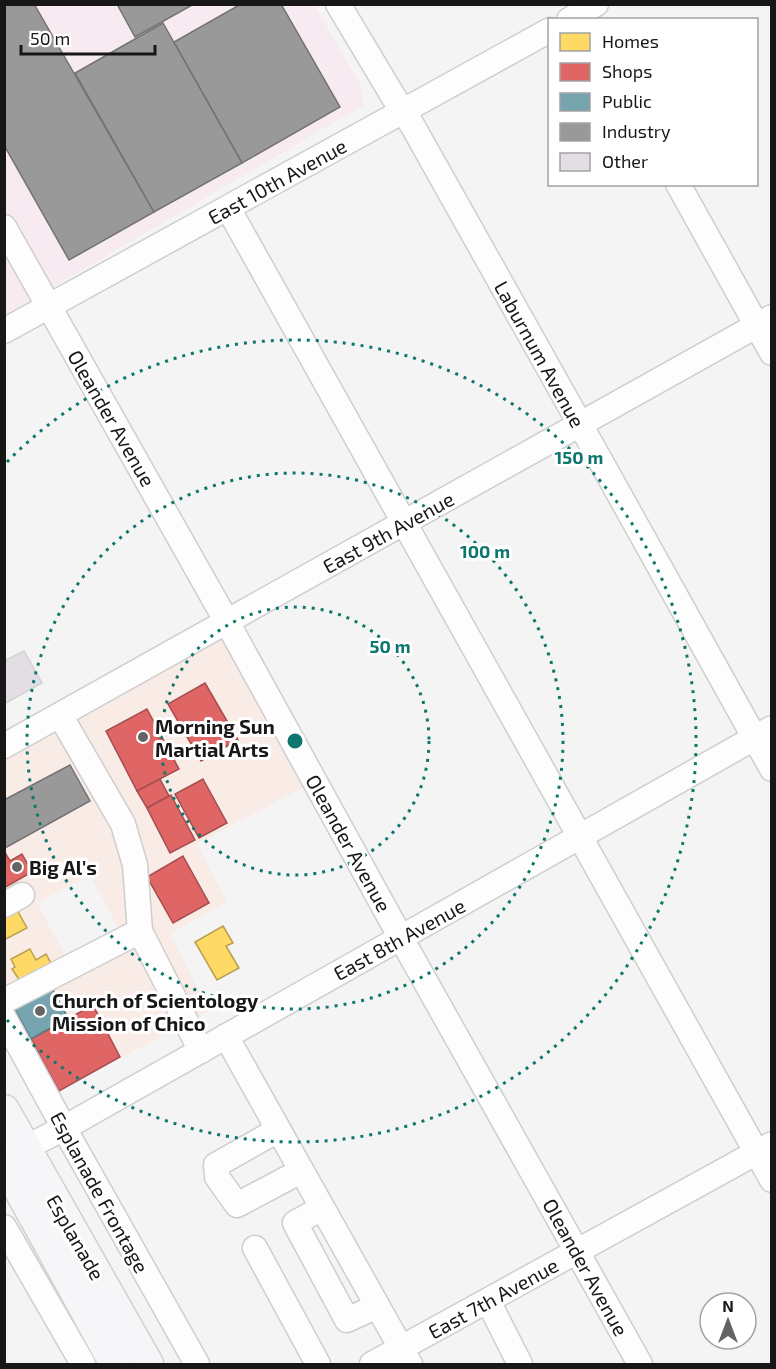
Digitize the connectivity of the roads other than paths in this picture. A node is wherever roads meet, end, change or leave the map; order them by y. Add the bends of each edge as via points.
1 (338, 4) edge
2 (548, 31) edge
3 (403, 111) junction
4 (679, 186) edge
5 (228, 208) junction
6 (4, 227) edge
7 (49, 307) junction
8 (764, 321) edge
9 (4, 331) edge
10 (771, 353) edge
11 (580, 424) junction
12 (404, 523) junction
13 (227, 622) junction
14 (60, 715) junction
15 (763, 733) edge
16 (4, 746) edge
17 (771, 769) edge
18 (580, 837) junction
19 (140, 931) junction
20 (401, 938) junction
21 (4, 1001) edge
22 (4, 1018) edge
23 (226, 1036) junction
24 (201, 1051) junction
25 (4, 1110) edge
26 (64, 1128) junction
27 (278, 1130) junction
28 (764, 1148) edge
29 (12, 1156) edge
30 (301, 1171) junction
31 (771, 1180) edge
32 (322, 1208) junction
33 (4, 1227) edge
34 (255, 1248) dead end
35 (577, 1252) junction
36 (488, 1301) junction
37 (377, 1306) junction
38 (406, 1356) edge
39 (83, 1365) edge
40 (116, 1365) edge
41 (148, 1365) edge
42 (197, 1365) edge
43 (318, 1365) edge
44 (372, 1365) edge
45 (520, 1365) edge
46 (640, 1365) edge

1 - 3 street, Laburnum Avenue
2 - 3 street, East 10th Avenue
3 - 5 street, East 10th Avenue
3 - 11 street, Laburnum Avenue
4 - 8 street
5 - 7 street, East 10th Avenue
5 - 12 street
6 - 7 street, Oleander Avenue
7 - 9 street, East 10th Avenue
7 - 13 street, Oleander Avenue
8 - 10 street
8 - 11 street, East 9th Avenue
11 - 12 street, East 9th Avenue
11 - 15 street, Laburnum Avenue
12 - 13 street, East 9th Avenue
12 - 18 street
13 - 14 street, East 9th Avenue
13 - 20 street, Oleander Avenue
14 - 16 street, East 9th Avenue
14 - 19 street via 123,824 135,865
15 - 17 street, Laburnum Avenue
15 - 18 street, East 8th Avenue
18 - 20 street, East 8th Avenue
18 - 28 street
19 - 21 street
19 - 24 street
20 - 23 street, East 8th Avenue
20 - 35 street, Oleander Avenue
22 - 26 street, Esplanade Frontage
23 - 24 street, East 8th Avenue
23 - 27 street
24 - 26 street, East 8th Avenue
25 - 29 main road, Esplanade
26 - 29 street, East 8th Avenue
26 - 42 street, Esplanade Frontage
27 - 30 street
27 - 30 street via 216,1165 217,1177 237,1205
28 - 31 street
28 - 35 street, East 7th Avenue
29 - 40 main road, Esplanade
29 - 41 main road, Esplanade
30 - 32 street
32 - 37 street
32 - 37 street via 295,1223 347,1320
33 - 39 street
34 - 43 street
35 - 36 street, East 7th Avenue
35 - 46 street, Oleander Avenue
36 - 38 street, East 7th Avenue
36 - 45 street
37 - 38 street
38 - 44 street, East 7th Avenue

